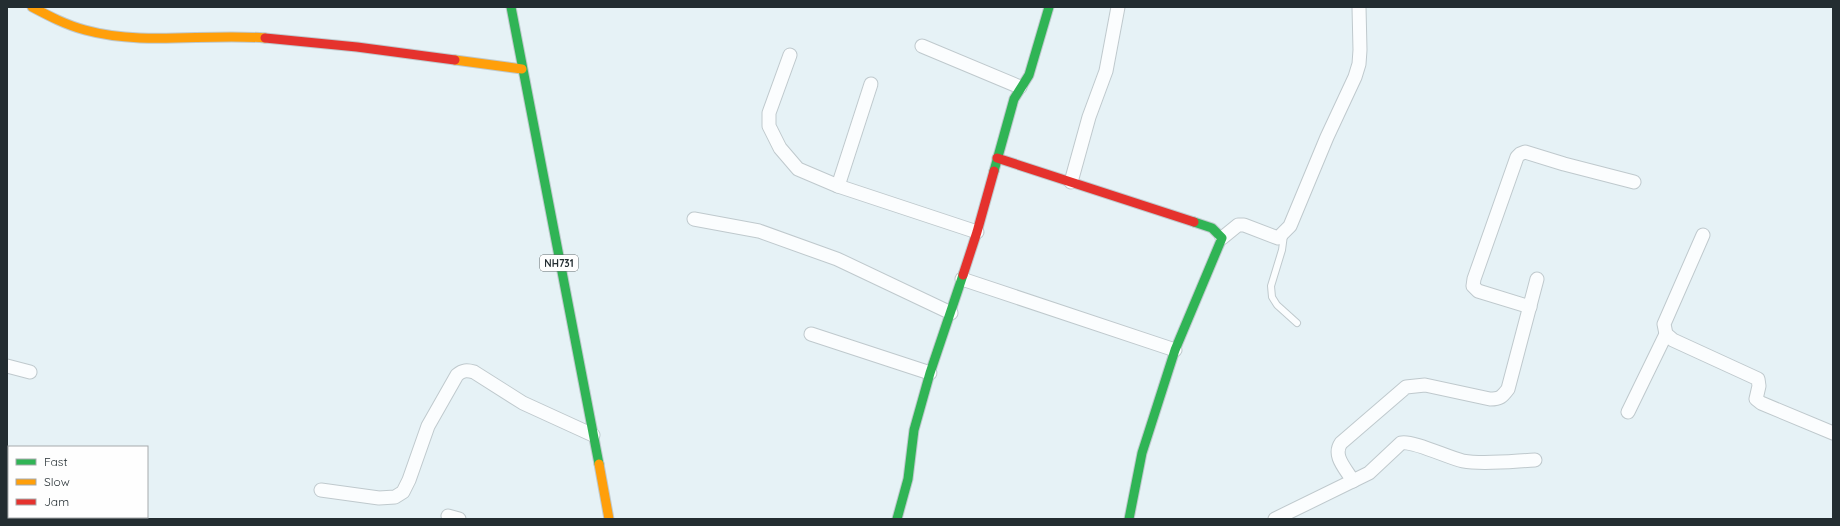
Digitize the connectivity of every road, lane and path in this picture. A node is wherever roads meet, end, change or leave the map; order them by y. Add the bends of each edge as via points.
1 (32, 7) edge
2 (511, 7) edge
3 (1049, 7) edge
4 (1118, 7) edge
5 (1359, 7) edge
6 (922, 46) dead end
7 (790, 55) dead end
8 (522, 69) junction
9 (871, 84) dead end
10 (1020, 87) junction
11 (997, 158) junction
12 (1071, 182) junction
13 (1634, 182) dead end
14 (838, 186) junction
15 (694, 218) dead end
16 (977, 232) junction
17 (1284, 234) junction
18 (1703, 235) dead end
19 (1222, 238) junction
20 (962, 279) junction
21 (1537, 279) dead end
22 (1530, 307) junction
23 (951, 314) junction
24 (1298, 323) dead end
25 (811, 334) dead end
26 (1666, 334) junction
27 (1175, 350) junction
28 (7, 366) edge
29 (30, 372) dead end
30 (930, 373) junction
31 (1628, 412) dead end
32 (1833, 433) edge
33 (593, 435) junction
34 (1535, 460) dead end
35 (1353, 481) junction
36 (321, 490) dead end
37 (609, 519) edge
38 (897, 519) edge
39 (1129, 519) edge
40 (1275, 519) edge

1 - 8 main road via 49,18 83,29 128,38 255,37 343,44
2 - 8 main road, NH731
3 - 10 main road via 1029,75
4 - 12 street via 1106,71 1089,117
5 - 17 street via 1360,50 1355,78 1290,226
6 - 10 street
7 - 14 street via 769,113 769,126 780,148 798,169
8 - 33 main road, NH731
9 - 14 street
10 - 11 main road via 1014,99
11 - 12 main road
11 - 16 main road
12 - 19 main road via 1212,228
13 - 22 street via 1525,152 1517,157 1473,286 1478,291
14 - 16 street
15 - 23 street via 759,231 837,259
16 - 20 main road
17 - 19 street via 1275,238 1238,225
17 - 24 lane via 1271,286 1272,297 1277,305
18 - 26 street via 1664,324
19 - 27 main road
20 - 23 main road
20 - 27 street
21 - 22 street
22 - 35 street via 1508,389 1502,397 1490,399 1425,385 1406,387 1337,448 1337,455
23 - 30 main road
25 - 30 street
26 - 31 street
26 - 32 street via 1673,340 1758,379 1756,399 1761,403
27 - 39 main road via 1142,453
28 - 29 street
30 - 38 main road via 913,434 908,480
33 - 36 street via 523,403 474,372 461,371 428,426 403,492 395,497 379,498
33 - 37 main road, NH731
34 - 35 street via 1465,461 1405,442 1369,473
35 - 40 street

